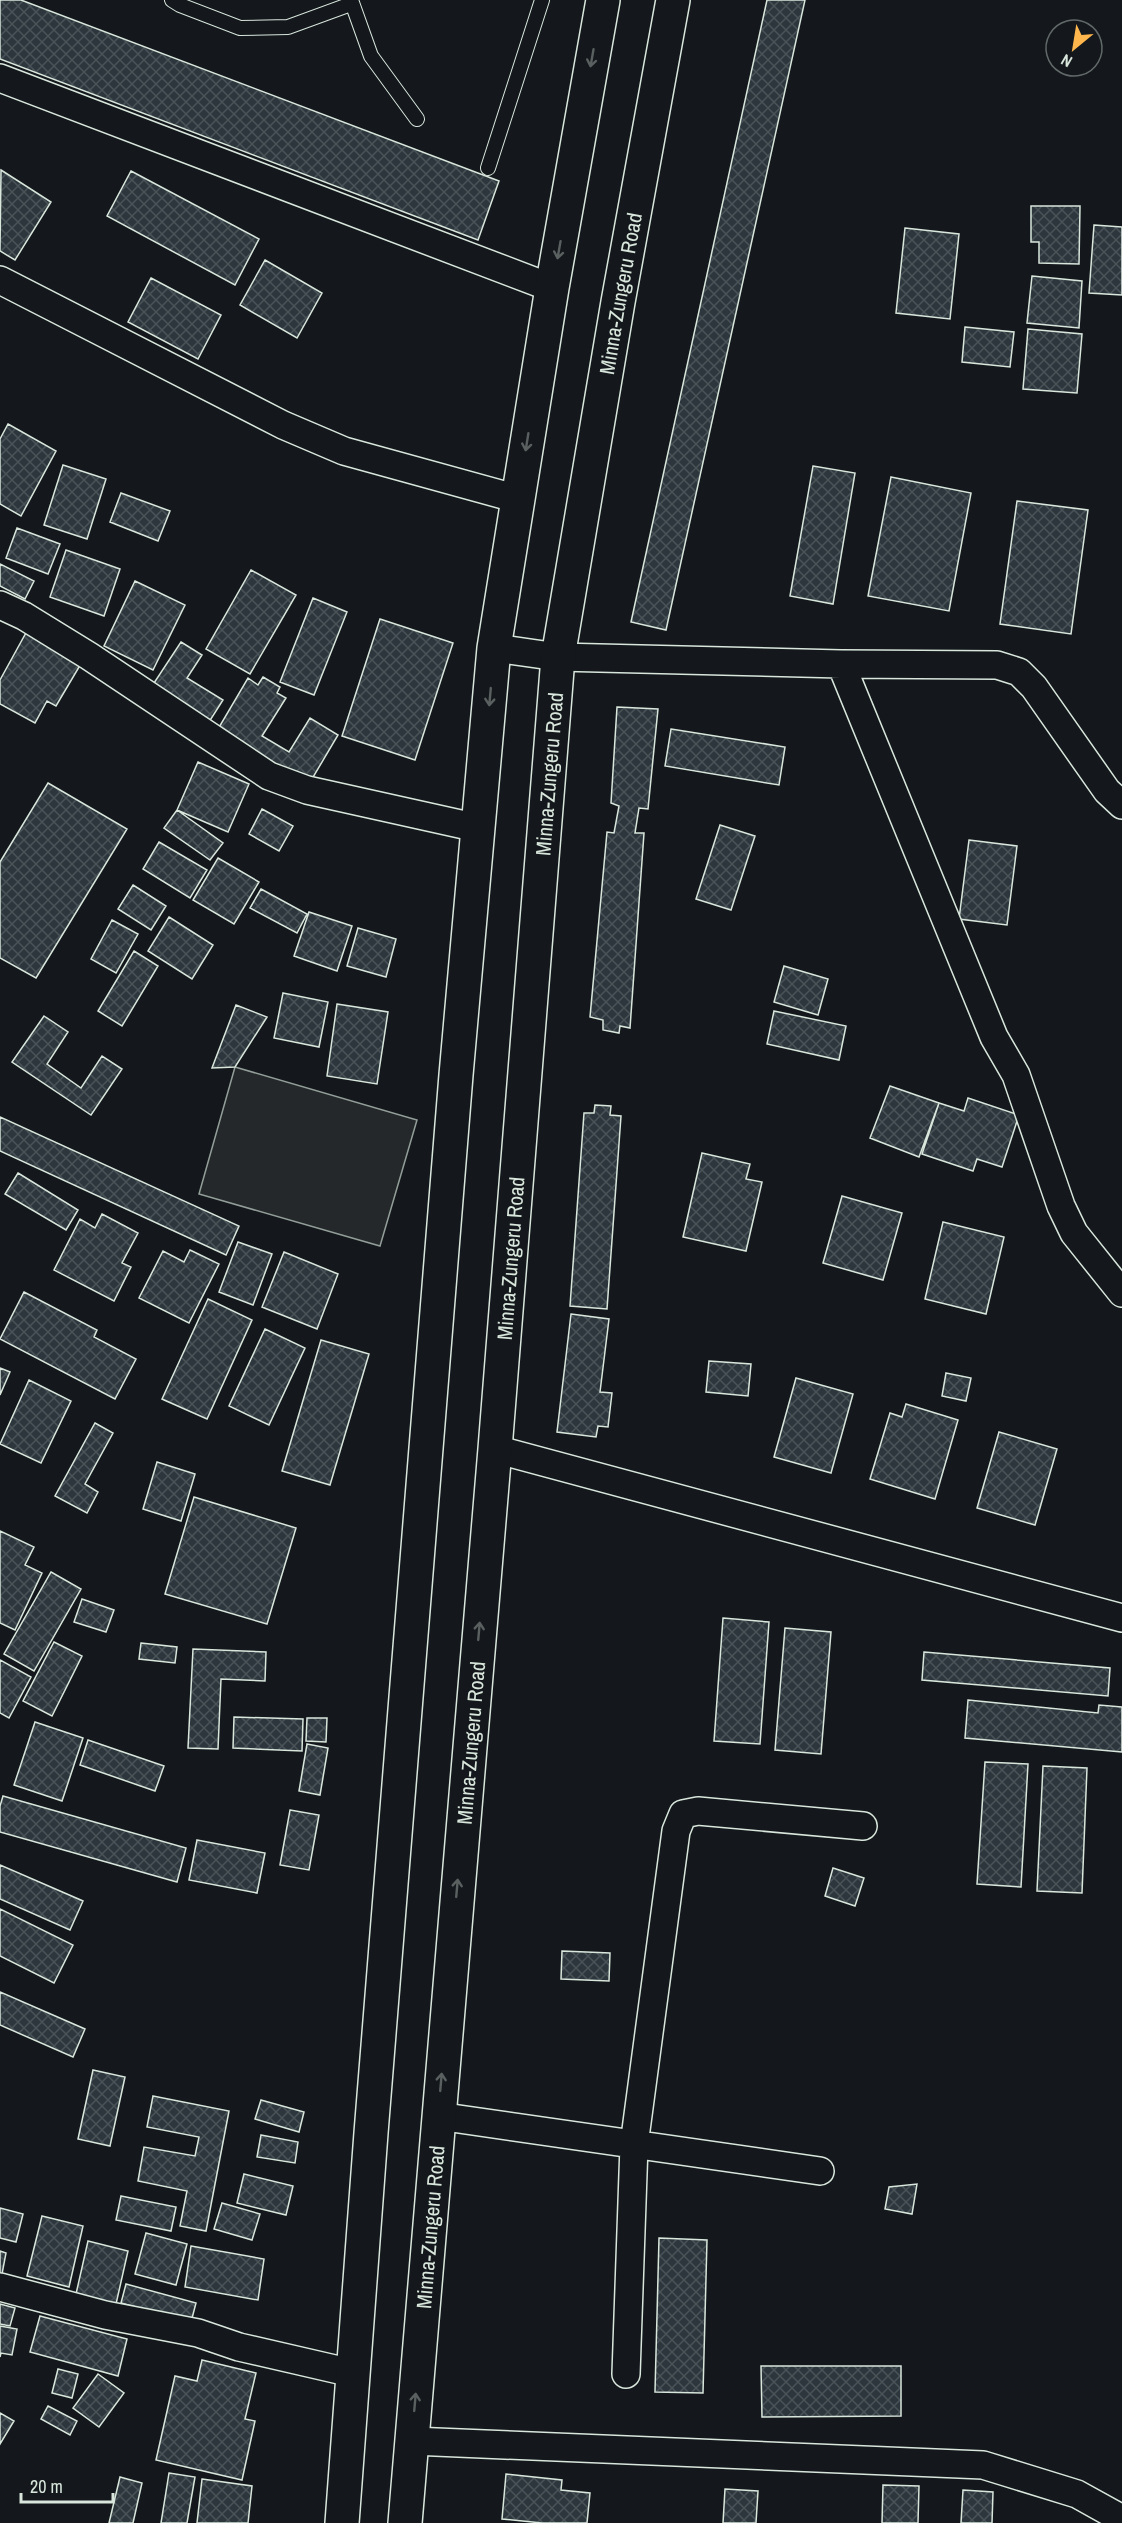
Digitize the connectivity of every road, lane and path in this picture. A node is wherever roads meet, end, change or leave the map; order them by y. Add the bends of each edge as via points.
1 (172, 0) edge
2 (542, 0) edge
3 (603, 0) edge
4 (674, 0) edge
5 (351, 2) edge
6 (0, 78) edge
7 (417, 119) dead end
8 (488, 168) dead end
9 (0, 280) edge
10 (552, 288) junction
11 (518, 499) junction
12 (0, 605) edge
13 (494, 648) junction
14 (558, 657) junction
15 (841, 664) junction
16 (1122, 804) edge
17 (478, 828) junction
18 (1122, 1293) edge
19 (495, 1449) junction
20 (1122, 1618) edge
21 (863, 1826) dead end
22 (438, 2116) junction
23 (634, 2145) junction
24 (820, 2171) dead end
25 (0, 2287) edge
26 (352, 2373) junction
27 (626, 2374) dead end
28 (412, 2441) junction
29 (1122, 2519) edge
30 (342, 2523) edge
31 (405, 2523) edge

1 - 5 lane via 240,28 288,27
2 - 8 lane
3 -> 10 main road
4 - 14 main road, Minna-Zungeru Road
5 - 7 lane via 370,56
6 - 10 street
9 - 11 street via 282,425 344,451
10 -> 11 main road
11 - 13 main road
12 - 17 street via 89,656 268,776 307,790
13 - 14 street
13 -> 17 main road
14 - 15 street
14 - 19 main road, Minna-Zungeru Road
15 - 16 street via 997,665 1019,672 1034,687 1107,791
15 - 18 street via 994,1037 1016,1075 1061,1206 1074,1233
17 - 26 main road
19 - 20 street
22 -> 19 main road, Minna-Zungeru Road
21 - 23 street via 698,1811 684,1814 676,1831
22 - 23 street
28 -> 22 main road, Minna-Zungeru Road
23 - 24 street
23 - 27 street
25 - 26 street
26 - 30 main road
28 - 29 street via 982,2465 1077,2494
28 - 31 main road, Minna-Zungeru Road

